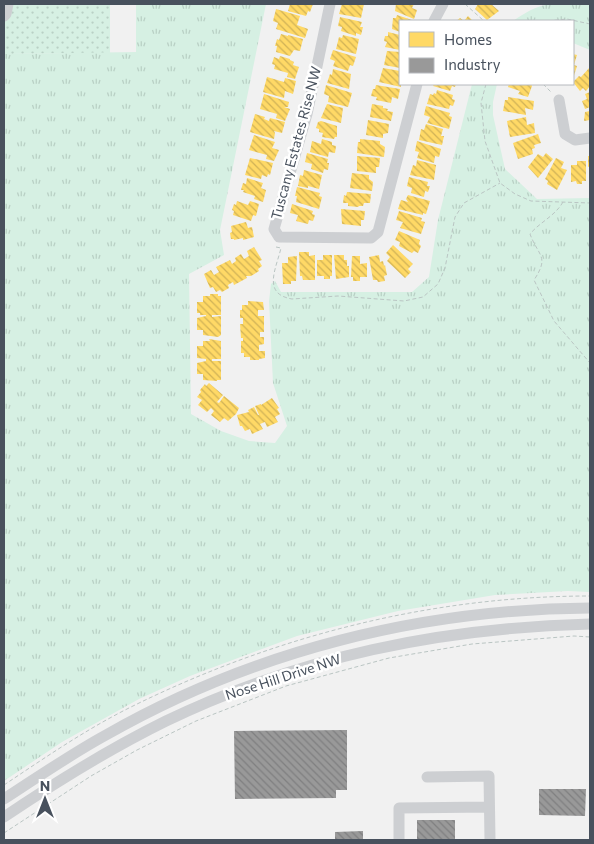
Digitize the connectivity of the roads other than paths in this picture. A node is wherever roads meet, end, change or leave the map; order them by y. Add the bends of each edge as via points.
1 (8, 4) edge
2 (330, 4) edge
3 (443, 4) edge
4 (4, 16) edge
5 (435, 20) edge
6 (417, 85) edge
7 (559, 100) road end
8 (590, 138) edge
9 (590, 608) edge
10 (590, 624) edge
11 (427, 777) dead end
12 (4, 799) edge
13 (489, 807) junction
14 (4, 817) edge
15 (400, 840) edge
16 (490, 840) edge

1 - 4 street
2 - 6 street, Tuscany Estates Rise NW via 306,114 274,229 279,237 371,238 378,232
3 - 5 street
7 - 8 street via 565,134 575,140
9 - 12 street, Nose Hill Drive NW via 527,610 446,619 358,635 285,656 208,685 140,717 75,753
10 - 14 street, Nose Hill Drive NW via 497,628 416,640 278,675 165,721 86,764
11 - 13 street via 489,776
13 - 15 street via 399,808
13 - 16 street

